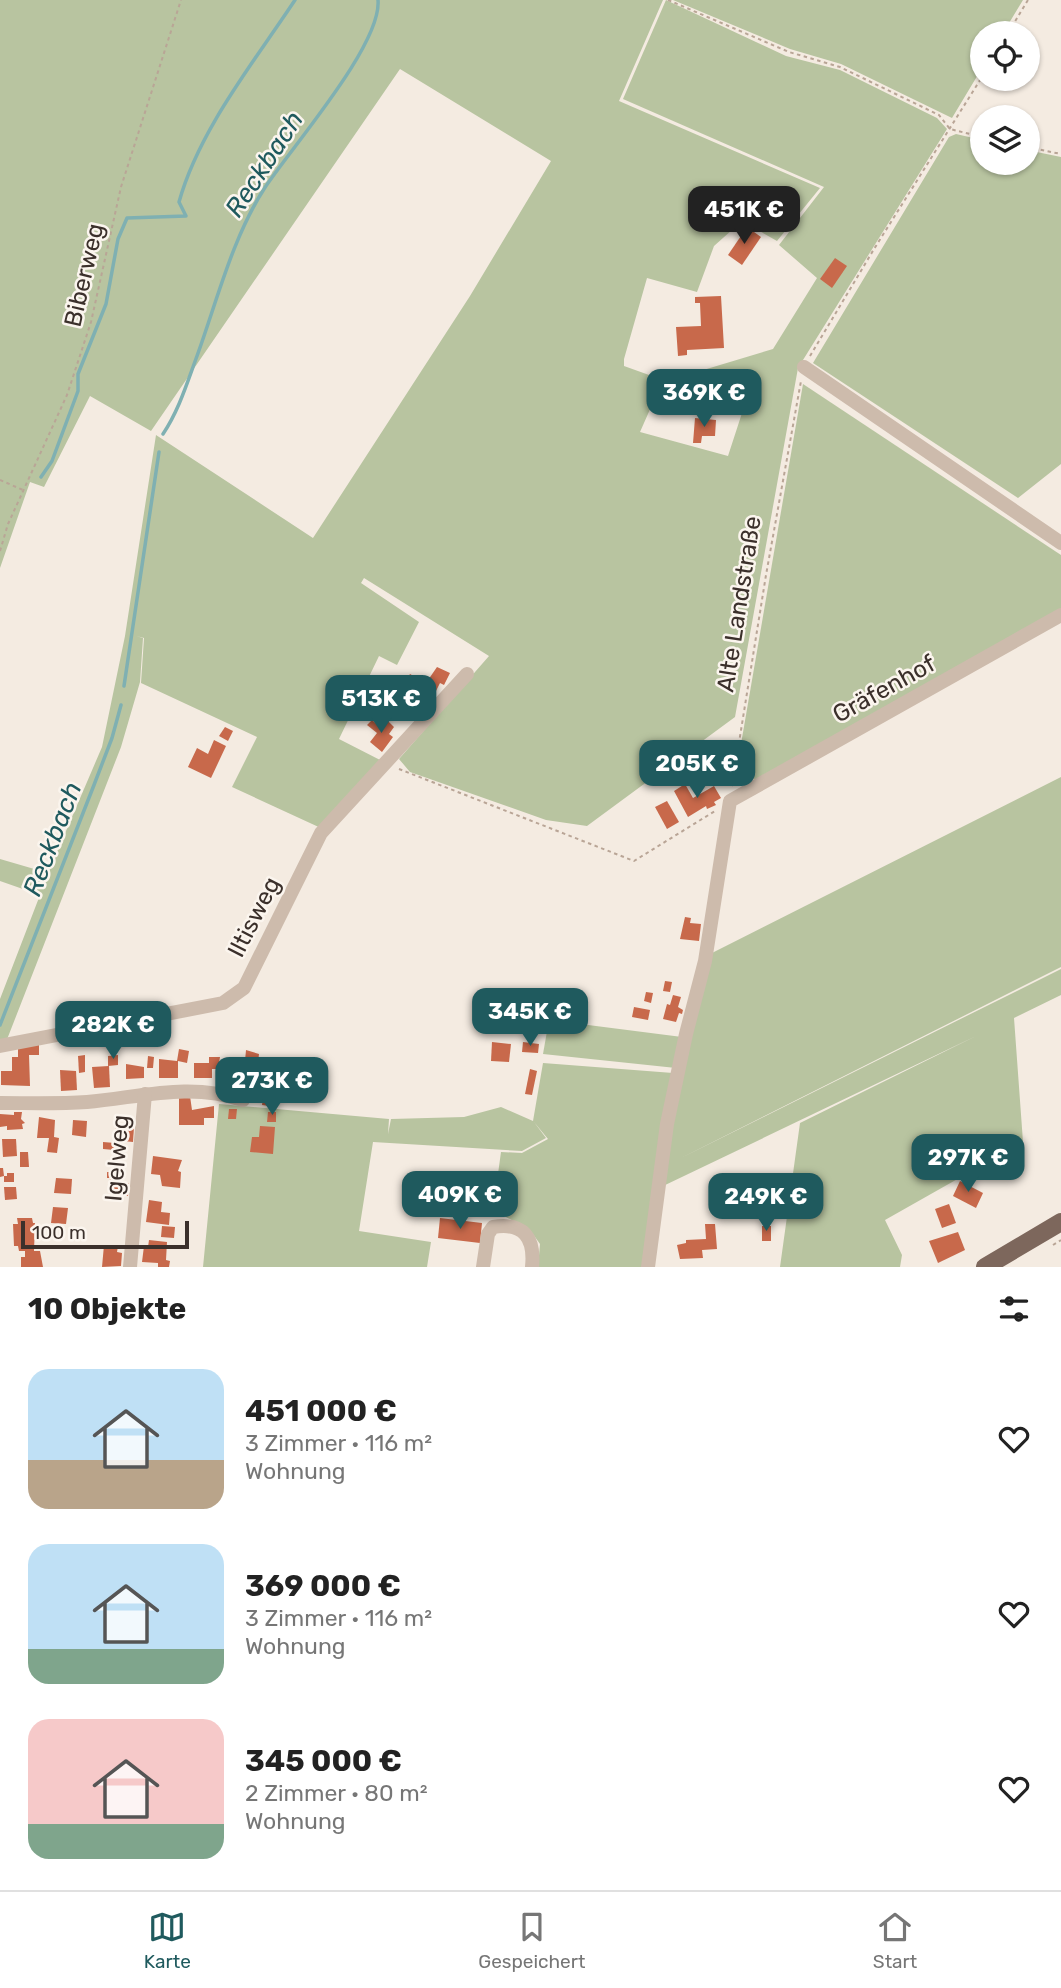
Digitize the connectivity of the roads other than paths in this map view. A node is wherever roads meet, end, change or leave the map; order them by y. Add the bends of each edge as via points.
1 (804, 367) road end
2 (1061, 543) edge
3 (1061, 615) edge
4 (467, 674) dead end
5 (0, 1046) edge
6 (145, 1094) junction
7 (243, 1100) dead end
8 (0, 1103) edge
9 (1061, 1222) edge
10 (130, 1267) edge
11 (483, 1267) edge
12 (532, 1267) edge
13 (648, 1267) edge
14 (985, 1267) edge

1 - 2 street
3 - 13 street, Gräfenhof via 730,802 705,961 667,1124
4 - 5 street, Iltisweg via 321,833 244,988 223,1003
6 - 7 street, Igelweg via 219,1092
6 - 8 street, Igelweg via 85,1102
6 - 10 street, Igelweg
9 - 14 main road
11 - 12 street via 488,1234 493,1227 505,1225 526,1233 532,1244

